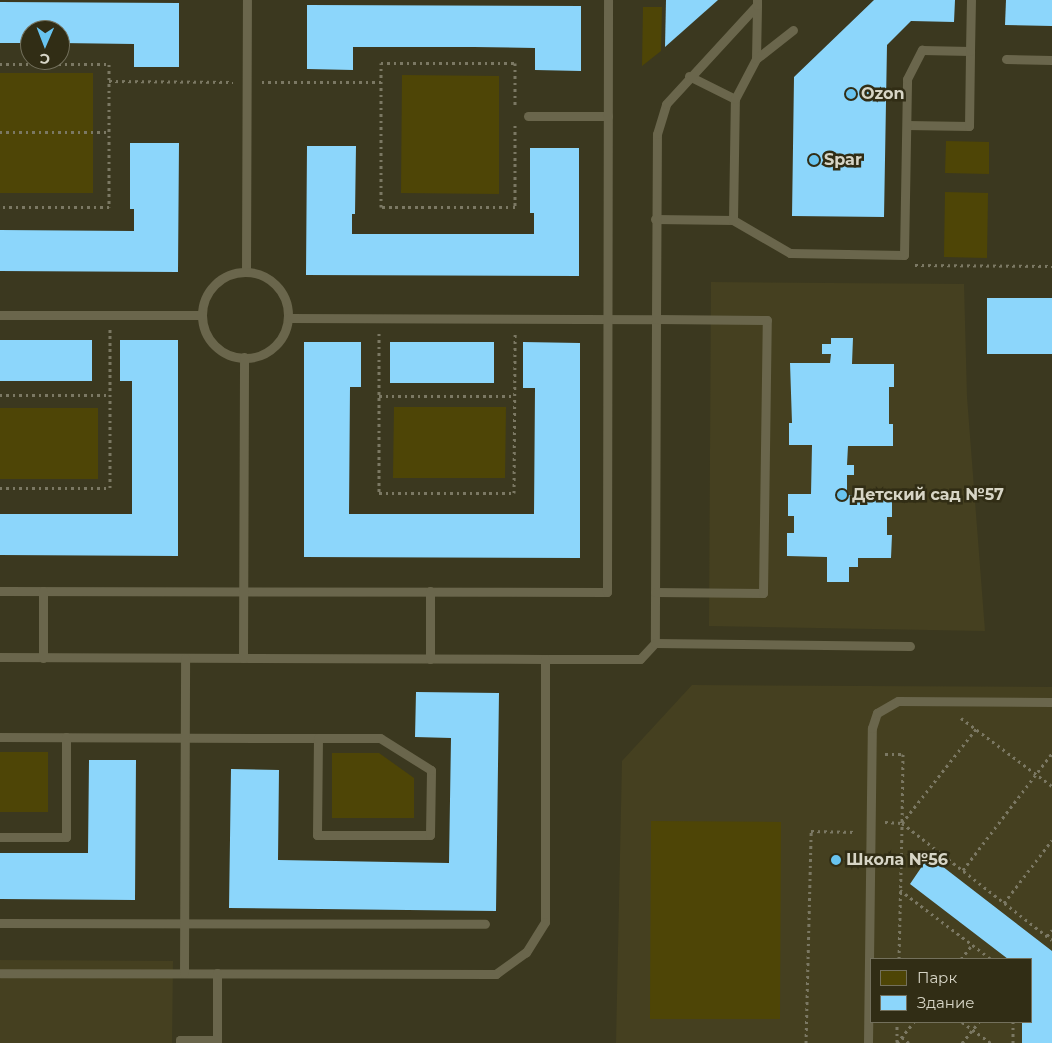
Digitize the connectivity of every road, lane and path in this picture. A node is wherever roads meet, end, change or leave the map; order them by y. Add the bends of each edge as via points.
1 (247, 0) edge
2 (608, 0) edge
3 (971, 0) edge
4 (757, 3) edge
5 (794, 30) dead end
6 (970, 51) junction
7 (756, 59) junction
8 (1006, 59) dead end
9 (1052, 60) edge
10 (0, 64) edge
11 (690, 76) junction
12 (735, 99) junction
13 (515, 116) joint
14 (528, 116) dead end
15 (608, 116) junction
16 (906, 125) junction
17 (0, 132) edge
18 (109, 132) junction
19 (0, 207) edge
20 (655, 219) junction
21 (733, 220) junction
22 (904, 255) junction
23 (1052, 266) edge
24 (246, 272) junction
25 (0, 315) edge
26 (110, 315) junction
27 (202, 315) junction
28 (288, 318) junction
29 (379, 319) junction
30 (515, 319) junction
31 (608, 319) junction
32 (656, 319) junction
33 (244, 357) junction
34 (0, 394) edge
35 (110, 395) junction
36 (379, 396) junction
37 (515, 396) junction
38 (0, 488) edge
39 (0, 590) edge
40 (43, 591) junction
41 (244, 591) junction
42 (430, 592) junction
43 (655, 592) junction
44 (655, 643) junction
45 (910, 646) dead end
46 (0, 658) edge
47 (43, 658) junction
48 (185, 658) junction
49 (243, 658) junction
50 (430, 658) junction
51 (545, 659) junction
52 (1052, 702) edge
53 (964, 713) dead end
54 (976, 729) junction
55 (0, 737) edge
56 (66, 737) junction
57 (184, 738) junction
58 (318, 738) junction
59 (884, 745) dead end
60 (1052, 753) edge
61 (1036, 774) junction
62 (1052, 786) edge
63 (902, 822) junction
64 (871, 827) junction
65 (0, 837) edge
66 (1052, 840) edge
67 (963, 870) junction
68 (900, 890) junction
69 (1004, 903) junction
70 (0, 923) edge
71 (184, 923) junction
72 (485, 924) dead end
73 (1052, 930) edge
74 (1047, 936) junction
75 (1052, 940) edge
76 (972, 945) junction
77 (899, 958) edge
78 (962, 958) edge
79 (990, 958) edge
80 (0, 973) edge
81 (184, 973) junction
82 (217, 973) junction
83 (897, 1023) edge
84 (913, 1023) edge
85 (964, 1023) edge
86 (978, 1023) edge
87 (1013, 1023) edge
88 (973, 1029) junction
89 (902, 1037) junction
90 (217, 1042) edge
91 (180, 1043) edge
92 (806, 1043) edge
93 (868, 1043) edge
94 (897, 1043) edge
95 (909, 1043) edge
96 (962, 1043) edge
97 (992, 1043) edge
98 (1013, 1043) edge

1 - 24 lane
2 - 15 lane
3 - 6 lane
4 - 7 lane
4 - 11 lane
5 - 7 lane
6 - 16 lane via 922,50 907,79
6 - 16 lane via 968,126
7 - 12 lane
8 - 9 lane
10 - 18 path via 109,64
11 - 12 lane
11 - 20 lane via 666,104 657,134
12 - 21 lane
13 - 13 path via 515,63 382,63 381,207 515,207
14 - 15 lane
15 - 31 lane
16 - 22 lane
17 - 18 path
18 - 19 path via 108,207
20 - 21 lane
20 - 32 lane
21 - 22 lane via 790,253
22 - 23 path via 908,264
24 - 27 lane via 231,274 219,281 210,290
24 - 28 lane via 270,280 280,290
25 - 26 lane
26 - 27 lane
26 - 35 path
27 - 33 lane via 211,340 232,355
28 - 29 lane
28 - 33 lane via 286,329 274,345 258,356
29 - 30 lane
29 - 36 path
30 - 31 lane
30 - 37 path
31 - 32 lane
31 - 42 lane via 607,592
32 - 43 lane
32 - 43 lane via 767,320 763,593
33 - 41 lane
34 - 35 path
35 - 38 path via 110,488
36 - 37 path
36 - 37 path via 379,493 514,493
39 - 40 lane
40 - 41 lane
40 - 47 lane
41 - 42 lane
41 - 49 lane
42 - 50 lane
43 - 44 lane
44 - 45 lane
44 - 51 lane via 640,659
46 - 47 lane
47 - 48 lane
48 - 49 lane
48 - 57 lane
49 - 50 lane
50 - 51 lane
51 - 82 lane via 545,922 526,952 496,974
52 - 64 lane via 905,700 883,706 877,712 872,728
53 - 54 path via 954,713
54 - 61 path
54 - 63 path
55 - 56 lane
56 - 57 lane
56 - 65 lane via 66,837
57 - 58 lane
57 - 71 lane
58 - 58 lane via 318,835 430,835 430,770 380,738
59 - 63 path via 884,754 903,754
60 - 61 path
61 - 62 path
61 - 67 path
63 - 64 path via 883,822
63 - 67 path
63 - 68 path
64 - 92 path via 859,832 810,831
64 - 93 lane
66 - 69 path
67 - 69 path
68 - 76 path
68 - 77 path
69 - 74 path
70 - 71 lane
71 - 72 lane
71 - 81 lane
73 - 74 path
74 - 75 path
76 - 78 path
76 - 79 path
80 - 81 lane
81 - 82 lane
82 - 90 lane
83 - 94 path
84 - 89 path
85 - 88 path
86 - 88 path
87 - 98 path
88 - 96 path
88 - 97 path
89 - 94 path
89 - 95 path
90 - 91 lane via 180,1040

